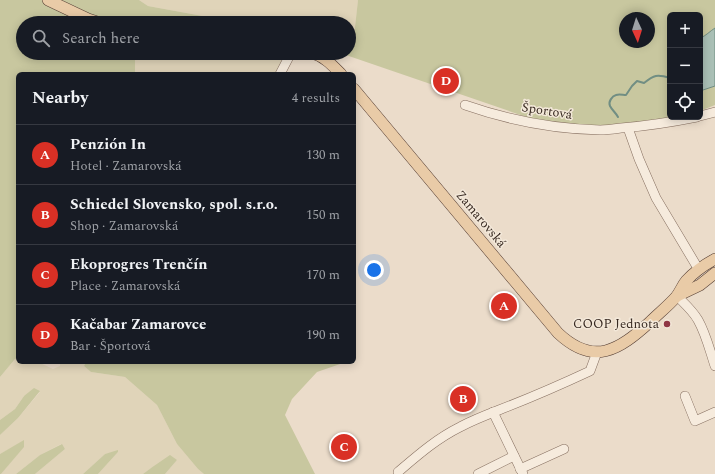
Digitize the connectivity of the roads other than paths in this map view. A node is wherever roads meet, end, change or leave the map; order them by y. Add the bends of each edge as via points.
1 (48, 0) edge
2 (82, 16) edge
3 (287, 60) edge
4 (325, 60) edge
5 (281, 72) edge
6 (339, 72) edge
7 (356, 91) edge
8 (465, 105) dead end
9 (715, 112) edge
10 (703, 116) edge
11 (681, 120) edge
12 (628, 128) junction
13 (715, 259) edge
14 (699, 270) junction
15 (715, 273) edge
16 (677, 296) junction
17 (597, 352) junction
18 (715, 366) edge
19 (685, 396) dead end
20 (492, 412) junction
21 (715, 412) edge
22 (564, 449) dead end
23 (514, 456) junction
24 (521, 471) edge
25 (398, 472) dead end
26 (478, 474) edge

1 - 2 main road
3 - 5 street
4 - 6 main road
7 - 17 main road, Zamarovská via 558,333 577,348
8 - 12 street, Športová via 500,116 550,126 601,130
9 - 10 street, Športová
11 - 12 street, Športová
12 - 14 street via 656,198
13 - 14 main road, Zamarovská
14 - 16 main road, Zamarovská via 686,282
15 - 16 main road, Zamarovská via 700,285
16 - 17 main road, Zamarovská via 626,342 612,350
16 - 18 street via 698,320
17 - 20 street via 590,371
19 - 21 street via 695,421
20 - 23 street
20 - 25 street via 441,438
22 - 24 street
23 - 24 street
23 - 26 street

